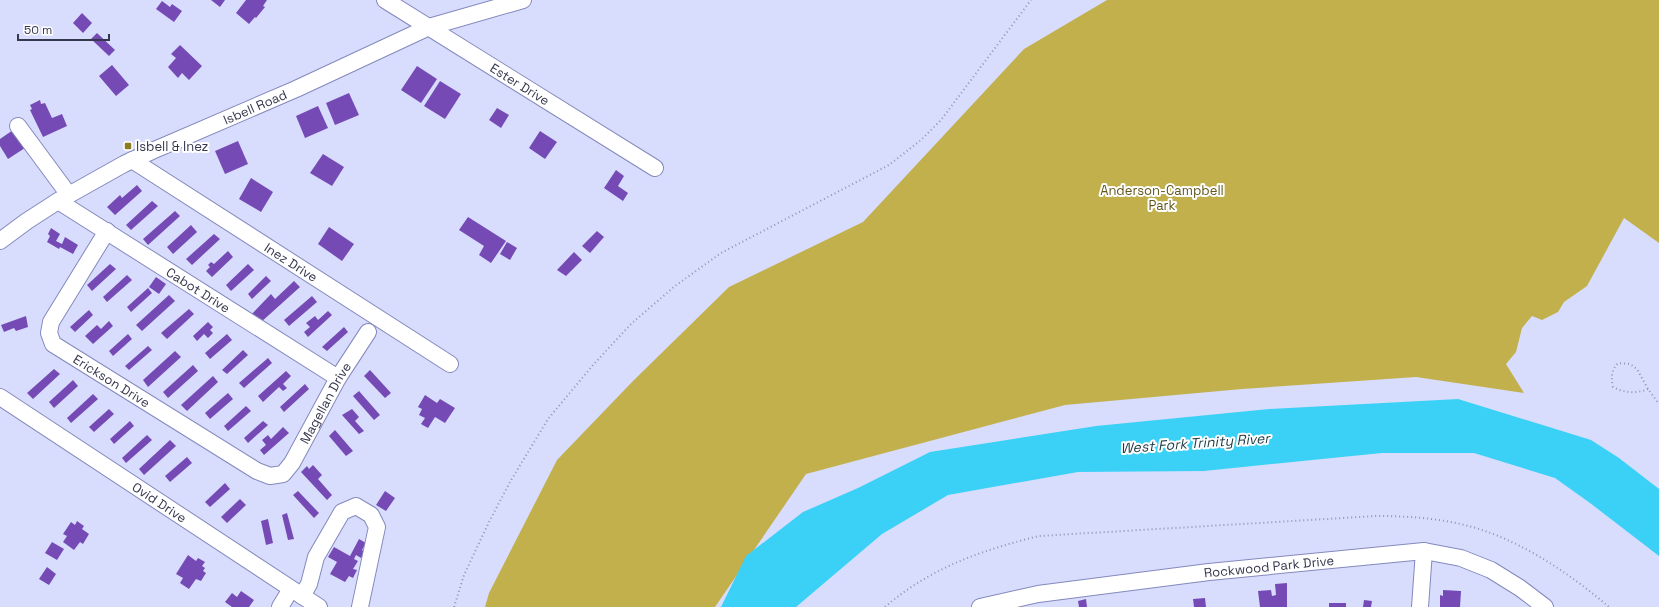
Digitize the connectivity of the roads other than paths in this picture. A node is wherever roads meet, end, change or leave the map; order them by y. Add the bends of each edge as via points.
1 (385, 0) edge
2 (522, 0) edge
3 (429, 28) junction
4 (18, 126) dead end
5 (132, 160) junction
6 (655, 168) dead end
7 (64, 198) junction
8 (107, 232) junction
9 (0, 241) edge
10 (368, 332) dead end
11 (450, 364) dead end
12 (338, 378) junction
13 (0, 397) edge
14 (284, 474) joint
15 (1424, 551) junction
16 (297, 593) junction
17 (280, 607) edge
18 (318, 607) edge
19 (360, 607) edge
20 (980, 607) edge
21 (1420, 607) edge
22 (1545, 607) edge

1 - 3 street, Ester Drive
2 - 3 street, Isbell Road
3 - 5 street, Isbell Road
3 - 6 street, Ester Drive
4 - 7 street
5 - 7 street, Isbell Road
5 - 11 street, Inez Drive
7 - 8 street, Cabot Drive
7 - 9 street, Isbell Road via 26,221
8 - 12 street, Cabot Drive
8 - 14 street, Erickson Drive via 51,322 49,333 53,344 257,471 270,476
10 - 12 street, Magellan Drive
12 - 14 street, Magellan Drive
13 - 16 street, Ovid Drive
15 - 20 street, Rockwood Park Drive via 1209,572 1038,594
15 - 21 street
15 - 22 street, Rockwood Park Drive via 1461,558 1491,570
16 - 17 street
16 - 18 street, Ovid Drive
16 - 19 street via 309,584 316,557 342,512 356,506 371,515 377,527

